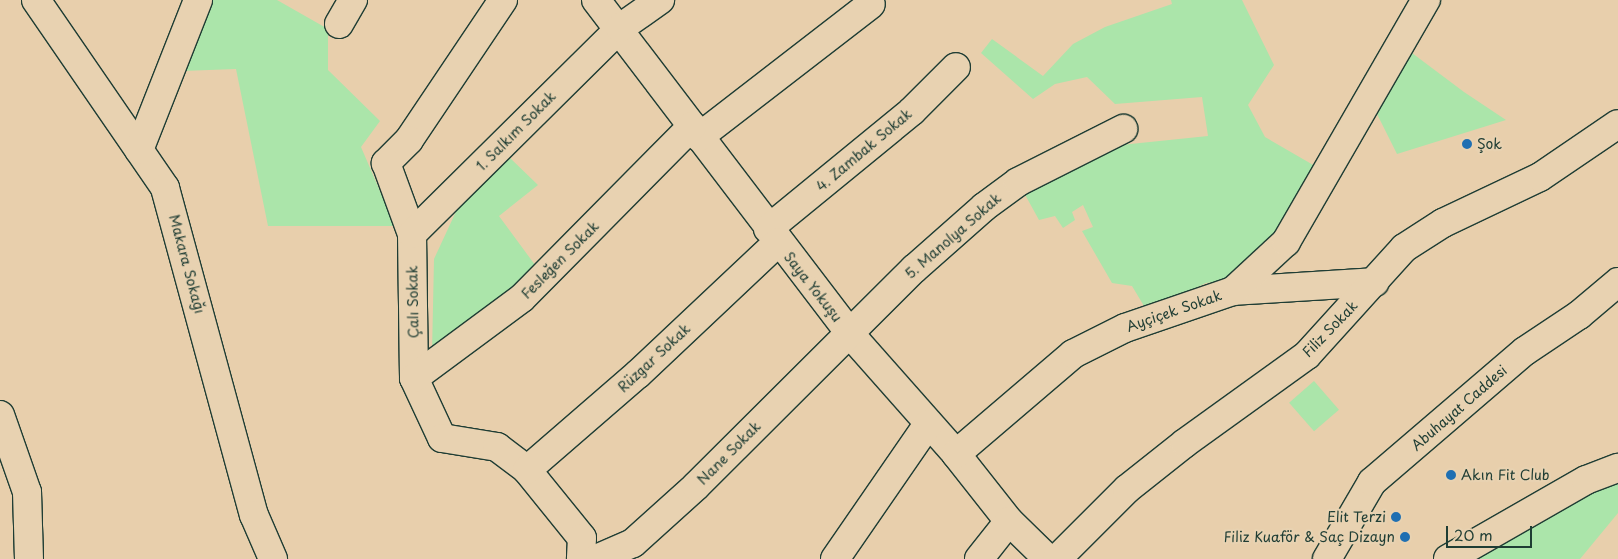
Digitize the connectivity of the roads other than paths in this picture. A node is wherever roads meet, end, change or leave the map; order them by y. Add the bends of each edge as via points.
1 (36, 0) edge
2 (198, 0) edge
3 (353, 0) edge
4 (503, 0) edge
5 (596, 0) edge
6 (660, 0) edge
7 (1426, 0) edge
8 (870, 4) dead end
9 (339, 24) dead end
10 (620, 28) junction
11 (956, 67) dead end
12 (1618, 124) edge
13 (1123, 129) dead end
14 (696, 132) junction
15 (139, 150) junction
16 (412, 234) junction
17 (773, 235) junction
18 (1375, 282) junction
19 (1618, 282) edge
20 (1233, 291) junction
21 (850, 334) junction
22 (414, 378) junction
23 (0, 415) edge
24 (928, 424) junction
25 (956, 454) junction
26 (1618, 468) edge
27 (527, 470) junction
28 (1009, 521) junction
29 (29, 559) edge
30 (273, 559) edge
31 (581, 559) edge
32 (596, 559) edge
33 (835, 559) edge
34 (980, 559) edge
35 (1048, 559) edge
36 (1058, 559) edge
37 (1326, 559) edge
38 (1448, 559) edge

1 - 15 street, Makara Sokağı
2 - 15 street
3 - 9 street
4 - 16 street, Çalı Sokak via 409,140 386,163
5 - 10 street, Saya Yokuşu
6 - 10 street, 1. Salkım Sokak
7 - 20 street, Ayçiçek Sokak via 1286,242
8 - 14 street, Fesleğen Sokak
10 - 14 street, Saya Yokuşu
10 - 16 street, 1. Salkım Sokak
11 - 17 street, 4. Zambak Sokak via 912,111
12 - 18 street, Filiz Sokak via 1540,177 1442,223 1404,248
13 - 21 street, 5. Manolya Sokak via 1018,182 984,206 914,268
14 - 17 street, Saya Yokuşu
14 - 22 street, Fesleğen Sokak via 522,298
15 - 30 street, Makara Sokağı via 168,196 254,515
16 - 22 street, Çalı Sokak
17 - 21 street, Saya Yokuşu
17 - 27 street, Rüzgar Sokak via 638,374
18 - 20 street
18 - 36 street, Filiz Sokak via 1308,355 1185,443 1127,490
19 - 37 street, Abuhayat Caddesi via 1579,316 1525,351 1372,482
20 - 25 street, Ayçiçek Sokak via 1125,328 1072,354
21 - 24 street, Saya Yokuşu
21 - 32 street, Nane Sokak via 633,544
22 - 27 street, Çalı Sokak via 442,438 497,447
23 - 29 street via 27,492
24 - 25 street, Saya Yokuşu
24 - 33 street
25 - 28 street, Saya Yokuşu
26 - 38 street via 1586,480
27 - 31 street, Çalı Sokak via 582,538
28 - 34 street
28 - 35 street, Saya Yokuşu

